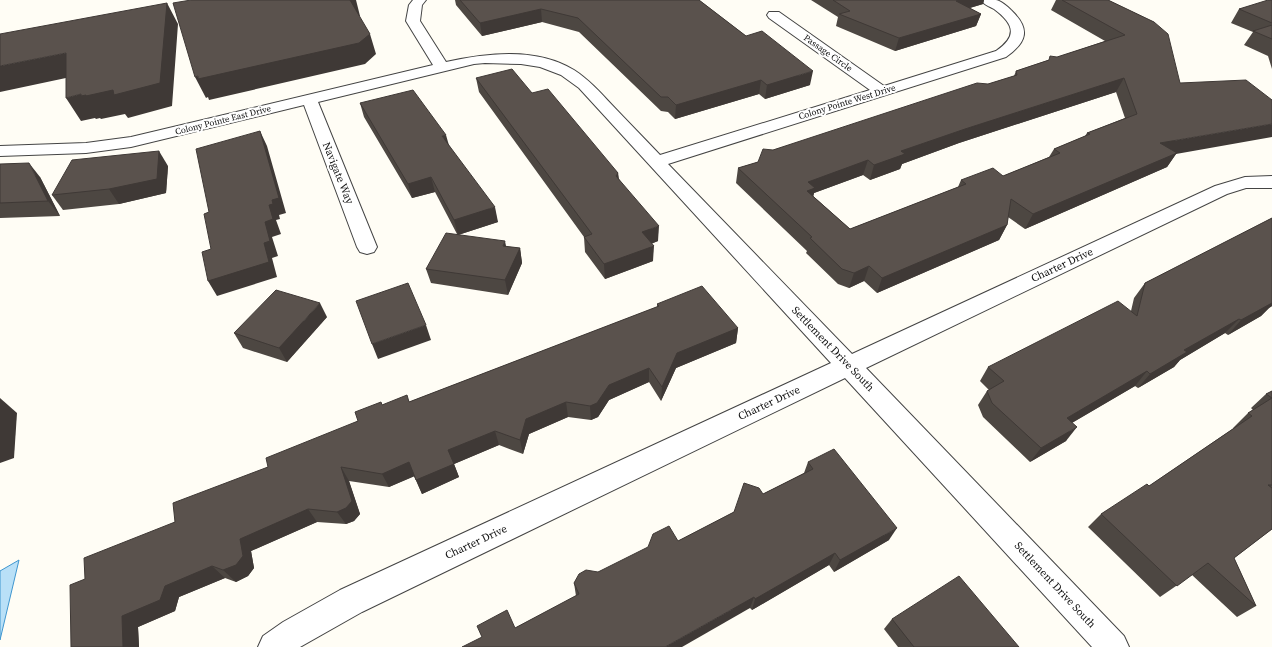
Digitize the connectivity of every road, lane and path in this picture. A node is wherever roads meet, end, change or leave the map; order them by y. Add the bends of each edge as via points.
1 (420, 0) edge
2 (987, 0) edge
3 (774, 15) dead end
4 (544, 64) joint
5 (442, 67) junction
6 (883, 92) junction
7 (309, 99) junction
8 (0, 151) edge
9 (656, 162) junction
10 (1272, 182) edge
11 (368, 247) dead end
12 (849, 366) junction
13 (274, 647) edge
14 (1113, 647) edge

1 - 5 street via 412,21
2 - 6 street, Colony Pointe West Drive via 1010,15 1016,23 1018,37 1015,44 1001,54
3 - 6 street, Passage Circle
4 - 5 street, Colony Pointe East Drive via 494,59
4 - 9 street, Settlement Drive South via 567,72 584,85
5 - 7 street, Colony Pointe East Drive
6 - 9 street, Colony Pointe West Drive
7 - 8 street, Colony Pointe East Drive via 111,146
7 - 11 street, Navigate Way
9 - 12 street, Settlement Drive South
10 - 12 street, Charter Drive via 1245,183 1221,190
12 - 13 street, Charter Drive via 351,601 300,629
12 - 14 street, Settlement Drive South

